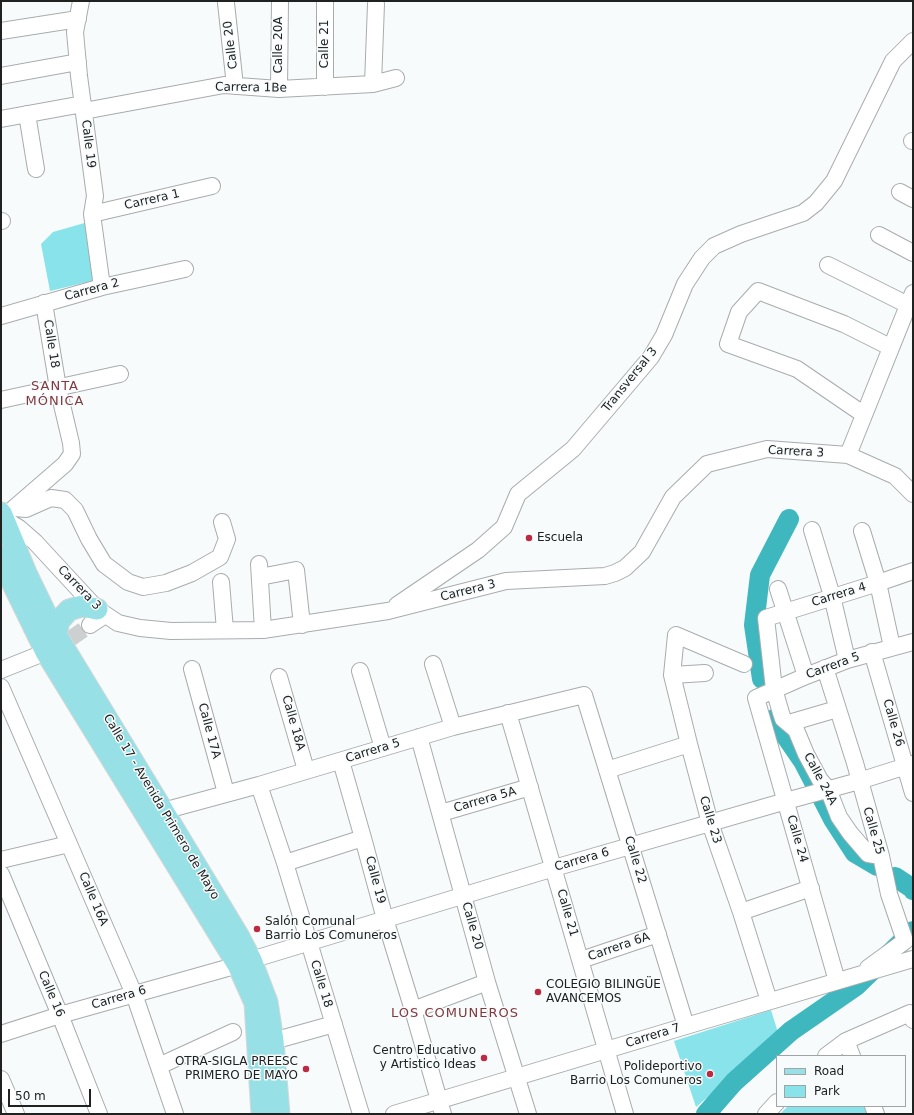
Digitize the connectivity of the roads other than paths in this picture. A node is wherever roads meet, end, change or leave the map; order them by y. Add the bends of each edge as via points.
1 (81, 1) edge
2 (280, 1) edge
3 (325, 1) edge
4 (226, 3) dead end
5 (376, 4) dead end
6 (78, 19) junction
7 (1, 31) edge
8 (913, 41) edge
9 (78, 62) junction
10 (1, 76) edge
11 (396, 78) dead end
12 (373, 84) junction
13 (235, 86) junction
14 (325, 87) junction
15 (279, 89) junction
16 (84, 108) junction
17 (27, 114) junction
18 (1, 119) edge
19 (36, 169) dead end
20 (212, 186) dead end
21 (92, 214) junction
22 (879, 236) dead end
23 (913, 253) edge
24 (828, 265) dead end
25 (185, 269) dead end
26 (102, 287) junction
27 (910, 299) edge
28 (44, 303) junction
29 (1, 316) edge
30 (890, 347) junction
31 (120, 374) dead end
32 (58, 388) junction
33 (1, 400) edge
34 (864, 414) junction
35 (848, 455) junction
36 (913, 494) edge
37 (5, 514) edge
38 (222, 522) dead end
39 (812, 530) dead end
40 (862, 531) dead end
41 (1, 556) edge
42 (913, 571) edge
43 (221, 582) dead end
44 (878, 583) junction
45 (778, 589) dead end
46 (832, 596) junction
47 (388, 611) junction
48 (785, 611) junction
49 (97, 616) junction
50 (302, 625) junction
51 (225, 630) junction
52 (263, 630) junction
53 (913, 642) edge
54 (892, 647) junction
55 (50, 648) junction
56 (872, 652) junction
57 (847, 660) junction
58 (433, 664) dead end
59 (744, 664) dead end
60 (825, 668) junction
61 (192, 669) dead end
62 (1, 670) edge
63 (360, 671) dead end
64 (705, 673) dead end
65 (672, 675) junction
66 (806, 676) junction
67 (279, 677) dead end
68 (1, 687) edge
69 (774, 690) junction
70 (584, 695) joint
71 (756, 698) joint
72 (838, 709) junction
73 (508, 713) junction
74 (788, 723) junction
75 (453, 727) junction
76 (419, 738) junction
77 (689, 744) junction
78 (383, 748) junction
79 (341, 761) junction
80 (909, 765) edge
81 (306, 770) junction
82 (607, 770) junction
83 (859, 781) junction
84 (259, 785) junction
85 (530, 787) junction
86 (821, 792) junction
87 (226, 793) junction
88 (913, 793) edge
89 (786, 801) junction
90 (163, 811) junction
91 (441, 813) junction
92 (710, 823) junction
93 (364, 838) junction
94 (69, 844) junction
95 (631, 846) junction
96 (881, 856) junction
97 (1, 860) edge
98 (285, 863) junction
99 (554, 868) junction
100 (1, 874) edge
101 (811, 888) junction
102 (463, 895) junction
103 (741, 912) junction
104 (385, 919) junction
105 (658, 934) junction
106 (309, 942) junction
107 (913, 959) edge
108 (581, 960) junction
109 (245, 962) junction
110 (868, 972) junction
111 (837, 981) junction
112 (487, 982) junction
113 (134, 994) junction
114 (769, 1001) junction
115 (413, 1010) junction
116 (60, 1015) junction
117 (911, 1016) edge
118 (334, 1024) junction
119 (686, 1026) junction
120 (233, 1032) dead end
121 (1, 1034) edge
122 (273, 1041) junction
123 (846, 1041) junction
124 (607, 1050) junction
125 (827, 1055) edge
126 (852, 1055) edge
127 (159, 1066) junction
128 (517, 1076) junction
129 (1, 1079) edge
130 (776, 1103) edge
131 (441, 1107) edge
132 (16, 1114) edge
133 (99, 1114) edge
134 (175, 1114) edge
135 (262, 1114) edge
136 (279, 1114) edge
137 (361, 1114) edge
138 (394, 1114) edge
139 (528, 1114) edge
140 (626, 1114) edge
141 (766, 1114) edge

1 - 6 street, Calle 19
2 - 15 street, Calle 20A
3 - 14 street, Calle 21
4 - 13 street, Calle 20
5 - 12 street
6 - 7 street
6 - 9 street, Calle 19 via 75,32
8 - 47 street, Transversal 3 via 893,61 834,181 816,203 803,214 741,234 714,246 702,258 685,284 664,335 651,357 573,449 518,494 504,527 478,550
9 - 10 street
9 - 16 street, Calle 19
11 - 12 street, Carrera 1Be
12 - 14 street, Carrera 1Be
13 - 15 street, Carrera 1Be
13 - 16 street, Carrera 1Be via 224,85
14 - 15 street, Carrera 1Be
16 - 17 street, Carrera 1Be
16 - 21 street, Calle 19 via 95,196
17 - 18 street, Carrera 1Be
17 - 19 street
20 - 21 street, Carrera 1
21 - 26 street, Calle 19
22 - 23 street
24 - 27 street
25 - 26 street, Carrera 2
26 - 28 street, Carrera 2
27 - 30 street
28 - 29 street, Carrera 2
28 - 32 street, Calle 18
30 - 34 street
30 - 34 street via 844,324 758,291 739,312 728,344 797,369
31 - 32 street
32 - 33 street
32 - 37 street, Calle 18 via 72,454 65,464
34 - 35 street
35 - 36 street, Carrera 3 via 895,476
35 - 47 street, Carrera 3 via 767,449 707,464 673,497 642,552 625,568 615,573 605,576 506,581
37 - 38 street via 26,509 51,498 65,500 75,510 104,564 128,582 144,587 166,583 192,573 220,557 227,539
37 - 49 street, Carrera 3 via 35,542
37 - 55 main road, Calle 17 - Avenida Primero de Mayo
39 - 46 street
40 - 44 street
41 - 55 main road, Calle 17 - Avenida Primero de Mayo via 36,633
42 - 44 street, Carrera 4
43 - 51 street
44 - 46 street, Carrera 4
44 - 54 street
45 - 48 street
46 - 48 street, Carrera 4
46 - 57 street
47 - 50 street, Carrera 3
48 - 66 street
48 - 69 street, Carrera 4 via 766,618
49 - 51 street, Carrera 3 via 140,628
49 - 55 main road via 82,606 69,610 59,621
50 - 52 street, Carrera 3
50 - 52 street via 296,570 259,570
51 - 52 street, Carrera 3
53 - 54 street, Carrera 5
54 - 56 street, Carrera 5
55 - 62 street
55 - 90 main road, Calle 17 - Avenida Primero de Mayo
55 - 109 main road, Calle 17 - Avenida Primero de Mayo
56 - 57 street, Carrera 5
56 - 80 street, Calle 26
57 - 60 street, Carrera 5
58 - 75 street
59 - 65 street, Calle 23 via 676,635
60 - 66 street, Carrera 5
60 - 72 street, Calle 25
61 - 87 street, Calle 17A
63 - 78 street
64 - 65 street
65 - 77 street, Calle 23
66 - 69 street, Carrera 5
67 - 81 street, Calle 18A
68 - 94 street, Calle 16A
69 - 71 street, Carrera 5
69 - 74 street, Calle 24A via 783,719
70 - 73 street, Carrera 5
70 - 82 street, Calle 22
71 - 89 street, Calle 24
72 - 74 street
72 - 83 street, Calle 25
73 - 75 street, Carrera 5
73 - 85 street, Calle 21
74 - 86 street, Calle 24A via 796,730 820,780
75 - 76 street, Carrera 5
76 - 78 street, Carrera 5
76 - 91 street, Calle 20
77 - 82 street
77 - 92 street, Calle 23
78 - 79 street, Carrera 5
79 - 81 street, Carrera 5
79 - 93 street, Calle 19
80 - 83 street, Carrera 6
80 - 88 street, Calle 26
81 - 84 street, Carrera 5
82 - 95 street, Calle 22
83 - 86 street, Carrera 6
83 - 96 street, Calle 25
84 - 87 street, Carrera 5
84 - 98 street, Calle 18
85 - 91 street, Carrera 5A
85 - 99 street, Calle 21
86 - 89 street, Carrera 6
86 - 96 street, Calle 24A via 868,854
87 - 90 street, Carrera 5
89 - 92 street, Carrera 6
89 - 101 street, Calle 24
90 - 109 main road, Calle 17 - Avenida Primero de Mayo via 239,937
91 - 102 street, Calle 20
92 - 95 street, Carrera 6
92 - 103 street, Calle 23
93 - 98 street
93 - 104 street, Calle 19
94 - 97 street
94 - 113 street, Calle 16A
95 - 99 street, Carrera 6
95 - 105 street, Calle 22
96 - 110 street, Calle 25 via 889,894 904,941
98 - 106 street, Calle 18
99 - 102 street, Carrera 6
99 - 108 street, Calle 21
100 - 116 street, Calle 16
101 - 103 street
101 - 111 street, Calle 24
102 - 104 street, Carrera 6
102 - 112 street, Calle 20
103 - 114 street, Calle 23
104 - 106 street, Carrera 6
104 - 115 street, Calle 19
105 - 108 street, Carrera 6A
105 - 119 street, Calle 22
106 - 109 street, Carrera 6
106 - 118 street, Calle 18
107 - 110 street, Carrera 7
108 - 124 street, Calle 21
109 - 113 street, Carrera 6
109 - 122 main road, Calle 17 - Avenida Primero de Mayo via 267,1002
109 - 135 main road, Calle 17 - Avenida Primero de Mayo via 255,1003
110 - 111 street, Carrera 7
111 - 114 street, Carrera 7
112 - 115 street
112 - 128 street, Calle 20
113 - 116 street, Carrera 6
113 - 127 street, Calle 16A
114 - 119 street, Carrera 7
115 - 131 street, Calle 19
116 - 121 street, Carrera 6
116 - 133 street, Calle 16
117 - 123 street
118 - 122 street
118 - 137 street, Calle 18
119 - 124 street, Carrera 7
120 - 127 street
122 - 136 main road, Calle 17 - Avenida Primero de Mayo
123 - 125 street
123 - 126 street
124 - 128 street, Carrera 7
124 - 140 street, Calle 21
127 - 134 street, Calle 16A
128 - 131 street, Carrera 7
128 - 139 street, Calle 20
129 - 132 street
130 - 141 street
131 - 138 street, Carrera 7

